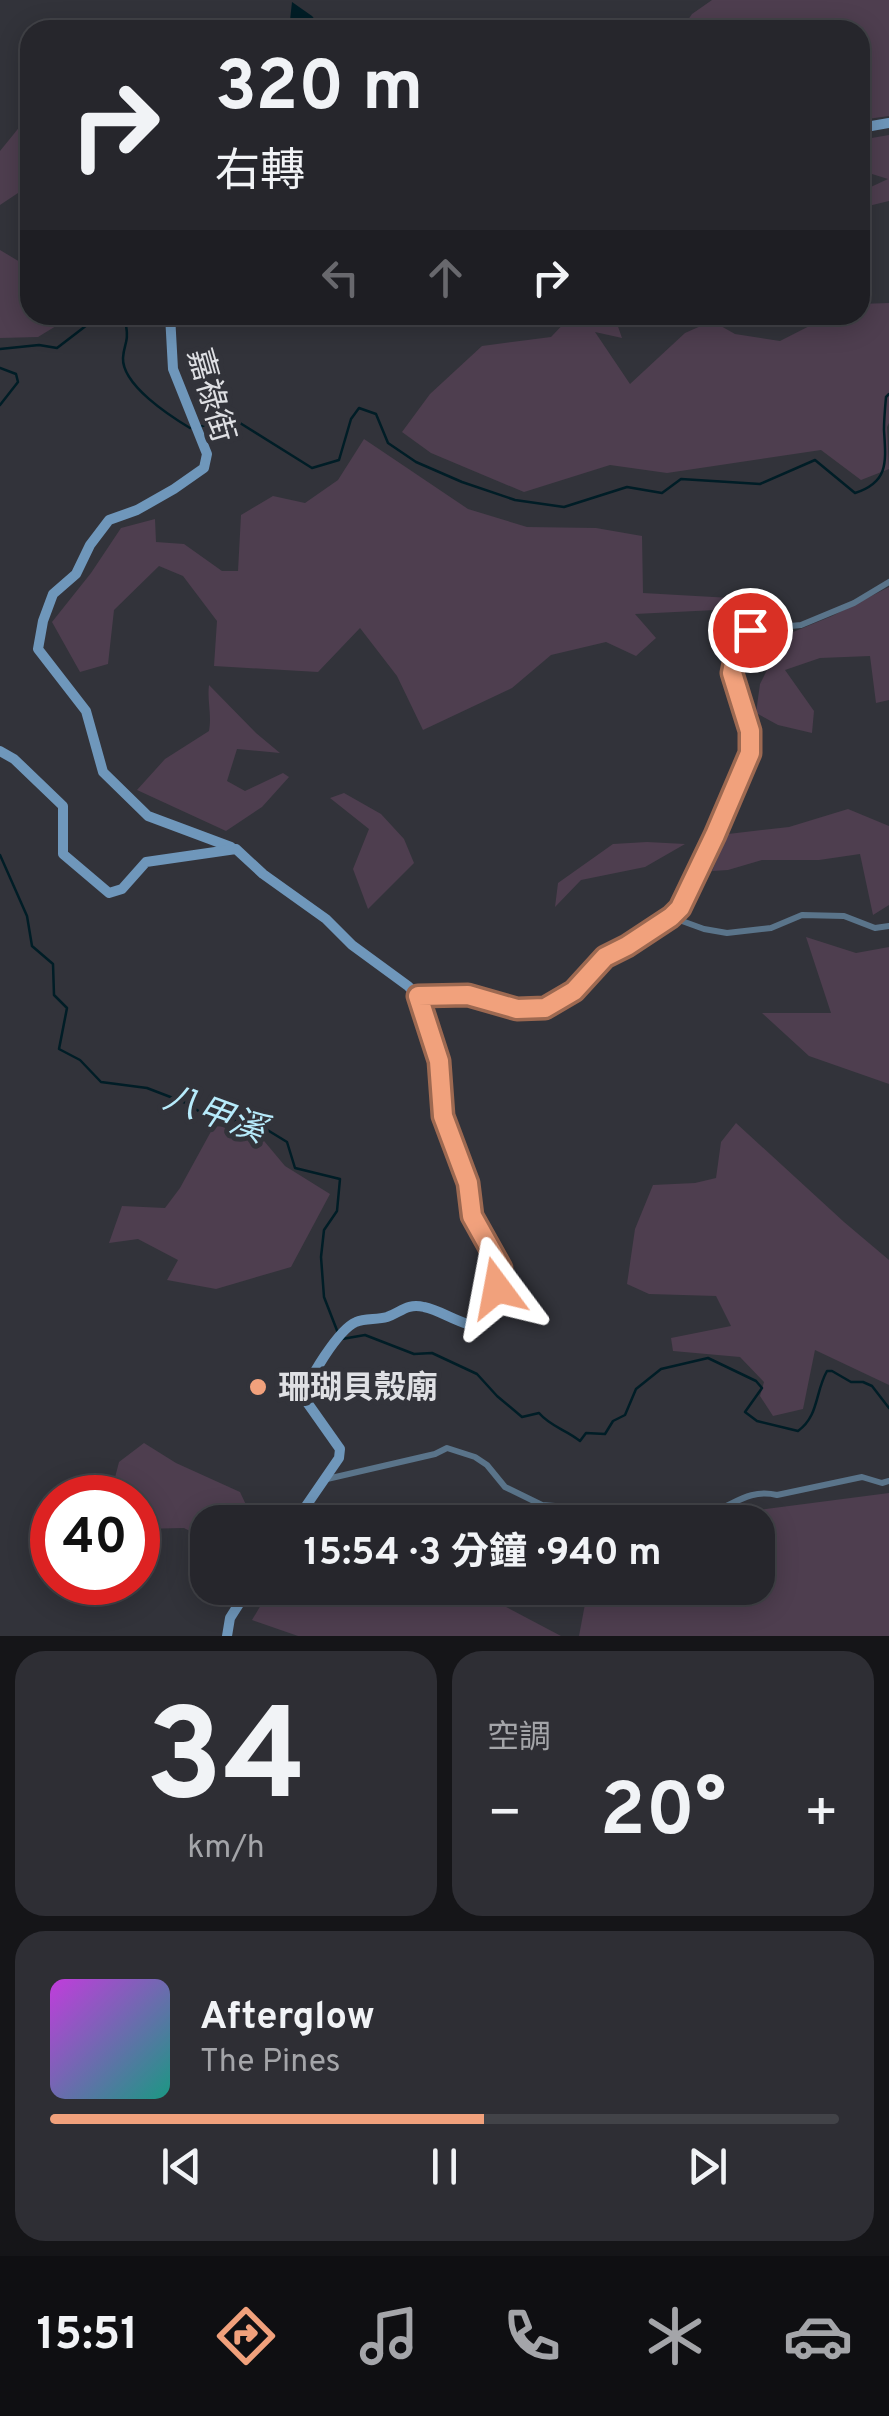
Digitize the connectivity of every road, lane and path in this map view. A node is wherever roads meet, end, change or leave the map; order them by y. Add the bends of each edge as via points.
1 (171, 325) edge
2 (889, 582) edge
3 (0, 751) edge
4 (236, 849) junction
5 (671, 917) junction
6 (889, 926) edge
7 (418, 996) junction
8 (326, 1479) junction
9 (889, 1481) edge
10 (307, 1505) edge
11 (542, 1505) edge
12 (730, 1505) edge
13 (239, 1605) edge
14 (227, 1636) edge

1 - 4 street, 嘉祿街 via 173,369 207,454 204,468 109,520 76,574 54,594 38,649 86,711 103,772 148,816
2 - 5 street via 801,625 750,630 737,648 732,673 750,753
3 - 4 street via 63,806 62,854 109,893 122,889 146,862
4 - 7 street
5 - 6 street via 727,933 802,916
5 - 7 street via 605,957 574,991 545,1008 517,1009 468,995
7 - 8 street via 472,1216 501,1268 478,1320 468,1324 412,1306 358,1321 336,1340 304,1398 340,1449
8 - 10 street
8 - 11 street via 447,1448 487,1465 506,1487
9 - 12 street via 862,1477 755,1494
13 - 14 street

